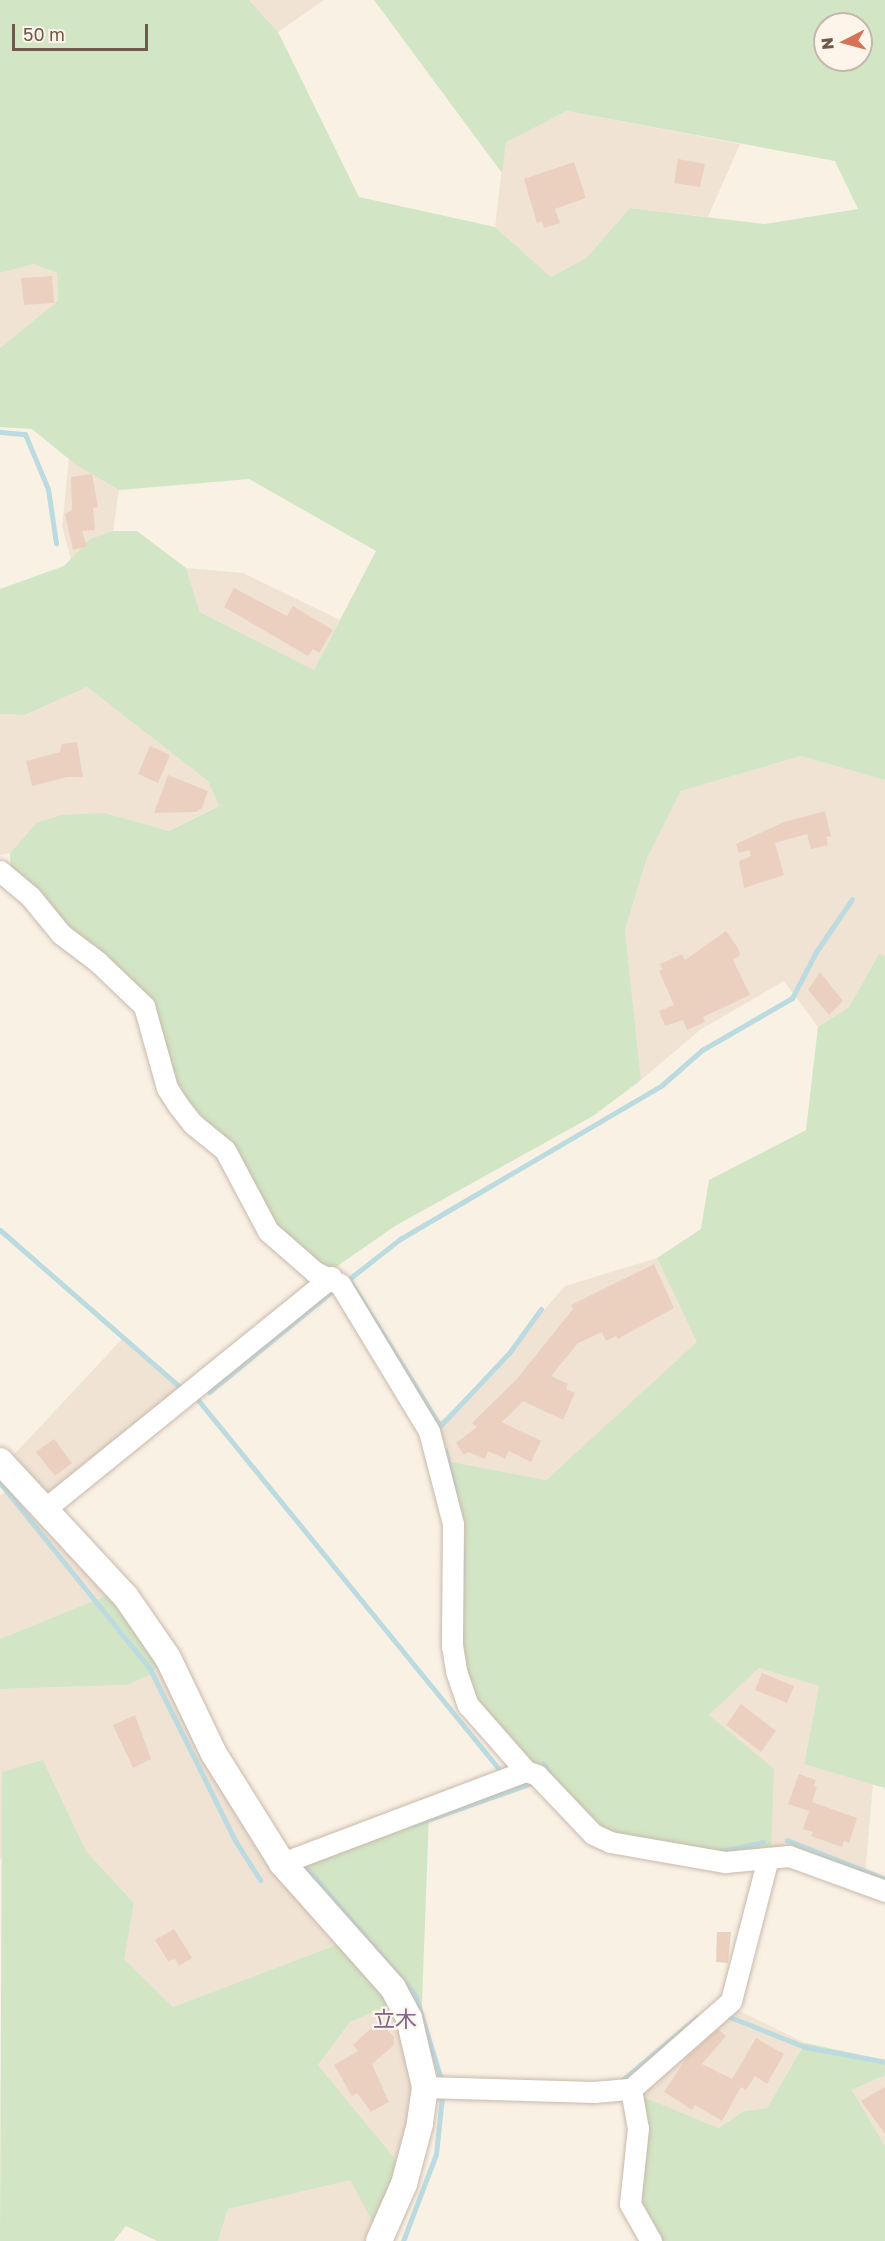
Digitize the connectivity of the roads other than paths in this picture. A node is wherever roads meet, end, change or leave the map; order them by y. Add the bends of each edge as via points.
1 (0, 871) edge
2 (331, 1277) junction
3 (0, 1461) edge
4 (46, 1508) junction
5 (536, 1776) junction
6 (768, 1858) junction
7 (282, 1863) junction
8 (885, 1891) edge
9 (425, 2086) junction
10 (631, 2089) junction
11 (380, 2241) edge
12 (651, 2241) edge

1 - 2 street via 30,896 61,934 98,962 144,1006 167,1088 178,1105 193,1124 225,1150 268,1231 315,1272
2 - 4 street
2 - 5 street via 340,1284 429,1431 453,1524 452,1645 468,1705
3 - 4 street
4 - 7 street via 126,1597 168,1658 214,1754
5 - 6 street via 593,1834 610,1842 725,1862
5 - 7 street
6 - 8 street via 789,1856
6 - 10 street via 731,2001
7 - 9 street via 393,1988 412,2029
9 - 10 street via 594,2092
9 - 11 street via 420,2124 404,2184
10 - 12 street via 638,2128 630,2204

